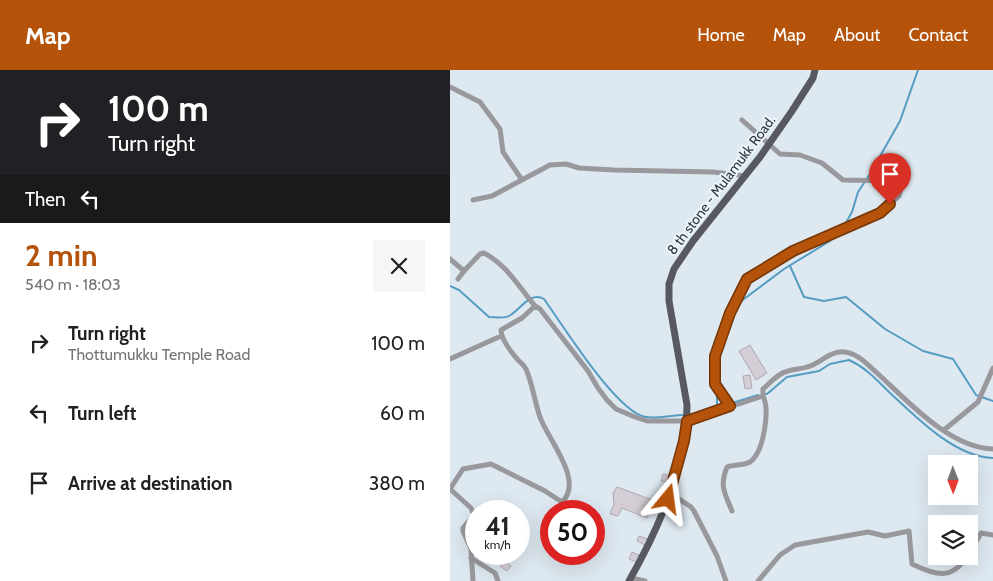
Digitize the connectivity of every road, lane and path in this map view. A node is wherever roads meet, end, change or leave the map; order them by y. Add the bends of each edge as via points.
1 (815, 70) edge
2 (450, 87) edge
3 (742, 120) dead end
4 (769, 144) junction
5 (746, 176) junction
6 (522, 180) junction
7 (473, 200) dead end
8 (450, 259) edge
9 (464, 271) junction
10 (458, 279) dead end
11 (532, 303) junction
12 (501, 336) junction
13 (450, 359) edge
14 (993, 368) edge
15 (763, 396) junction
16 (729, 405) junction
17 (687, 420) junction
18 (944, 430) junction
19 (993, 449) edge
20 (450, 489) edge
21 (670, 493) junction
22 (465, 503) edge
23 (732, 511) dead end
24 (993, 535) edge
25 (978, 538) edge
26 (472, 565) edge
27 (483, 565) edge
28 (961, 565) edge
29 (630, 579) edge
30 (473, 581) edge
31 (498, 581) edge
32 (645, 581) edge
33 (726, 581) edge
34 (758, 581) edge

1 - 4 main road, 8 th stone - Mulamukk Road. via 813,78
2 - 6 street via 480,102 500,129 503,152
3 - 4 street
4 - 5 main road, 8 th stone - Mulamukk Road.
4 - 16 street via 780,154 800,155 822,163 842,180 903,180 899,196 880,213 793,251 747,279 730,313 715,356 715,384
5 - 6 street via 580,168 566,164 550,165
5 - 17 main road, 8 th stone - Mulamukk Road. via 693,241 674,269 669,284
6 - 7 street via 492,196
8 - 9 street
9 - 10 street
9 - 11 street via 480,254 486,254 508,272
11 - 12 street via 522,318 501,330
11 - 17 street via 616,408 647,421
12 - 13 street
12 - 20 street via 526,368 541,419 566,465 566,495 562,502 558,501 491,464 463,469
14 - 18 street via 978,402
15 - 16 street
15 - 18 street via 763,389 785,371 807,367 826,356 844,351 866,363 915,409
15 - 23 street via 766,405 761,446 750,462 727,467 722,479
16 - 17 street
17 - 21 main road, 8 th stone - Mulamukk Road.
18 - 19 street via 971,445
20 - 22 street
21 - 29 main road, 8 th stone - Mulamukk Road. via 648,549
21 - 33 street via 694,511
24 - 25 street via 981,533
26 - 30 street
27 - 31 street via 495,573
28 - 34 street via 949,574 933,574 912,564 909,531 885,536 868,532 795,545 780,555
29 - 32 street

